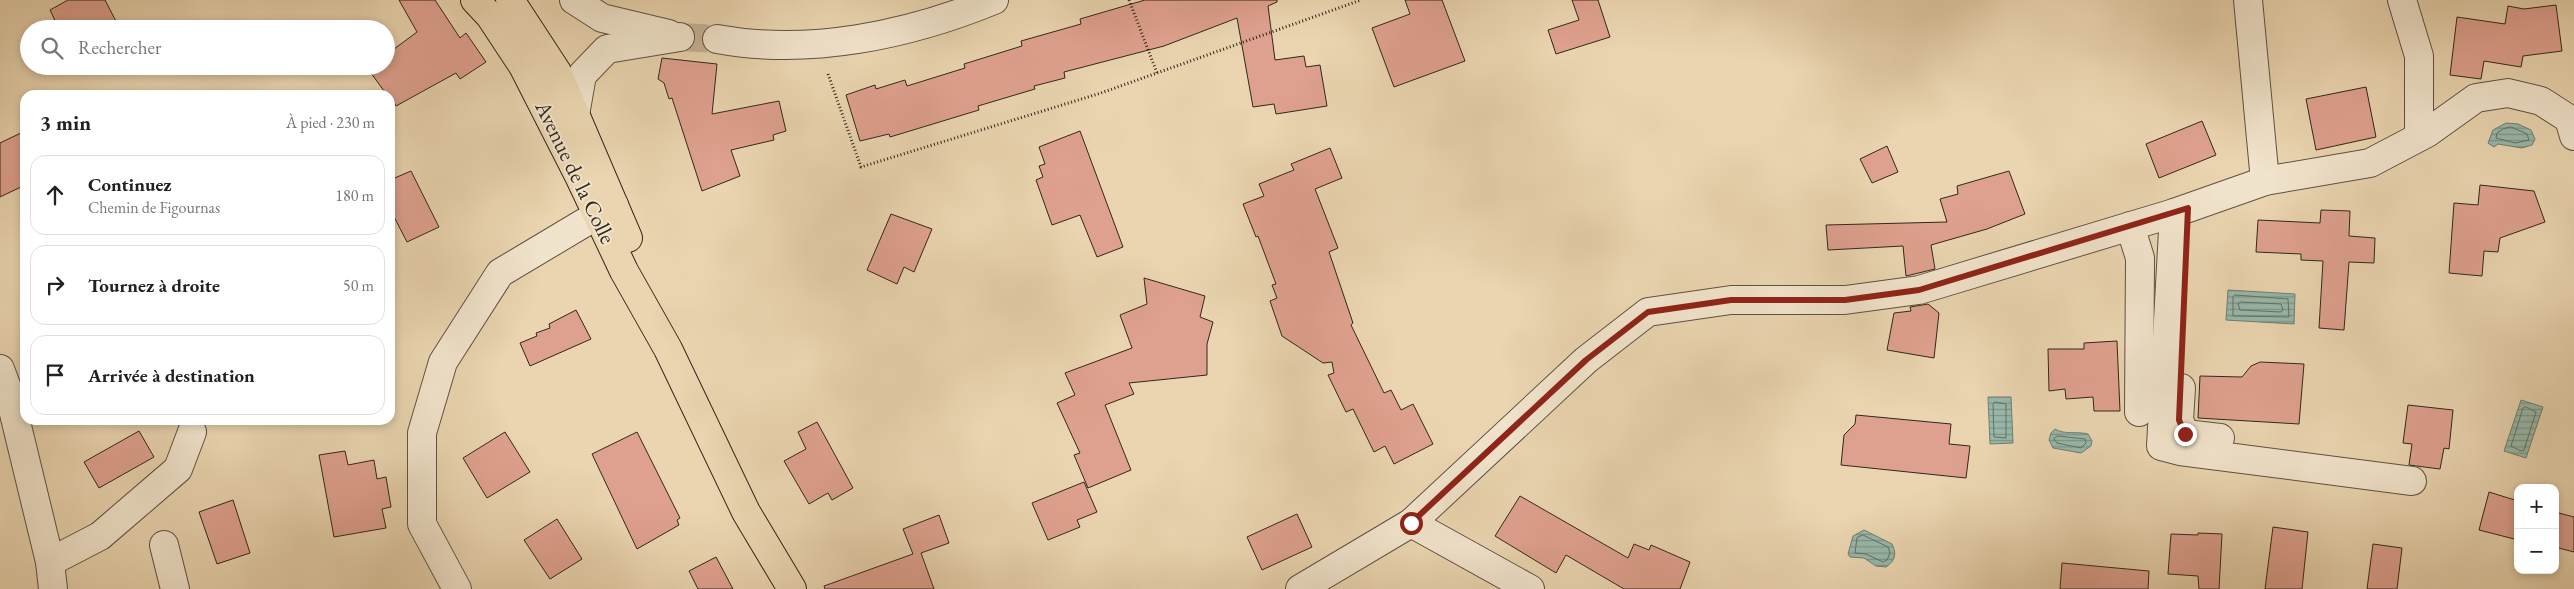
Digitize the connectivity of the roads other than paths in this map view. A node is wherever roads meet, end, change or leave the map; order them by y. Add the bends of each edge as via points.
1 (475, 0) edge
2 (510, 0) edge
3 (574, 0) edge
4 (994, 0) edge
5 (2248, 0) edge
6 (2402, 0) edge
7 (958, 7) edge
8 (717, 39) tunnel mouth
9 (575, 115) junction
10 (2419, 136) junction
11 (2574, 136) edge
12 (2265, 181) junction
13 (606, 210) junction
14 (2181, 210) junction
15 (2130, 226) junction
16 (0, 368) edge
17 (2139, 412) dead end
18 (192, 432) dead end
19 (2308, 449) dead end
20 (2412, 481) dead end
21 (746, 512) junction
22 (1411, 523) junction
23 (164, 545) dead end
24 (50, 562) junction
25 (53, 589) edge
26 (175, 589) edge
27 (457, 589) edge
28 (772, 589) edge
29 (792, 589) edge
30 (1300, 589) edge
31 (1530, 589) edge

1 - 13 main road, Avenue de la Colle via 490,16 523,66
2 - 9 main road, Avenue de la Colle via 557,72
3 - 9 street via 602,18 680,36 607,49 582,75
4 - 7 street
5 - 12 street
6 - 10 street via 2419,56
7 - 8 street via 908,29 822,42 787,46
9 - 13 main road, Avenue de la Colle
10 - 11 street via 2476,98 2508,93 2541,101 2569,119
10 - 12 street via 2370,164
12 - 14 street
13 - 21 main road, Avenue de la Colle via 640,264 668,350
13 - 27 street via 500,273 444,362 422,433 422,524
14 - 15 street
14 - 19 street via 2179,420 2185,434
14 - 20 street via 2161,446
15 - 17 street via 2140,258
15 - 22 street via 1919,290 1845,300 1731,300 1648,312 1586,360
16 - 24 street
18 - 24 street via 178,469 100,536
21 - 28 main road, Avenue de la Colle
21 - 29 main road, Avenue de la Colle
22 - 30 street
22 - 31 street
23 - 26 street
24 - 25 street

